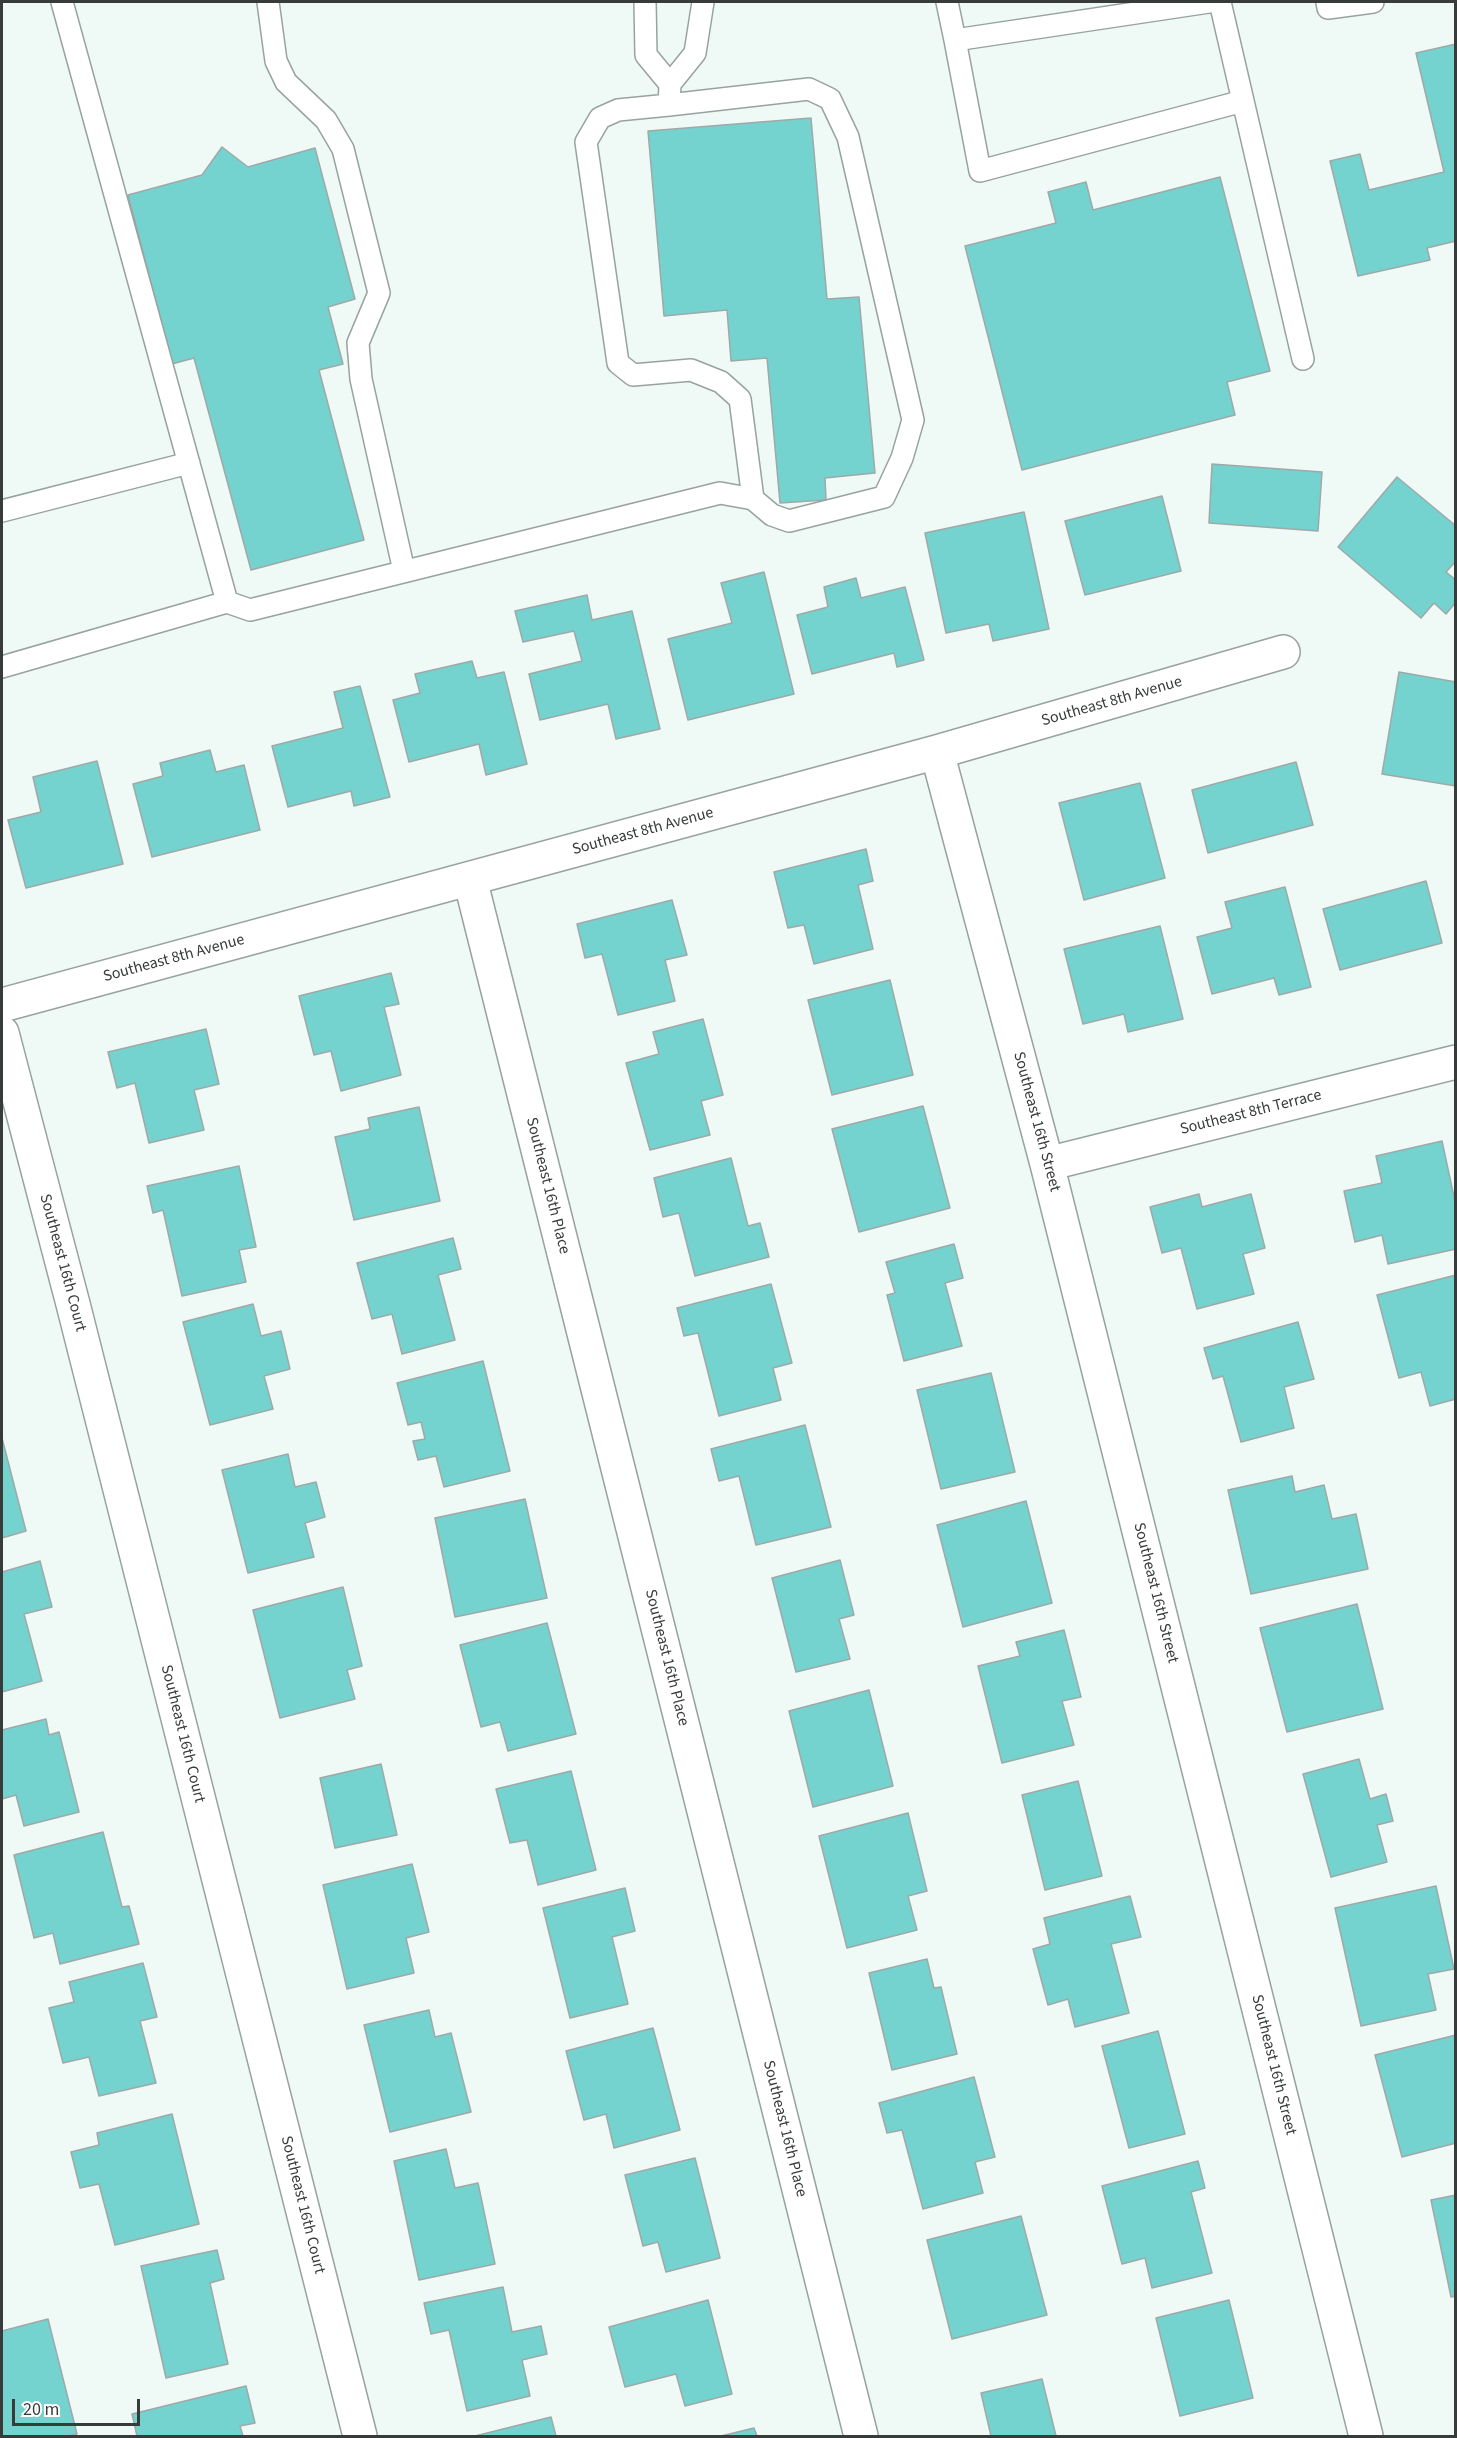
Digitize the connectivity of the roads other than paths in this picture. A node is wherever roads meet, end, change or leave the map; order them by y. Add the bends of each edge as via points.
1 (62, 2) edge
2 (268, 2) edge
3 (645, 2) edge
4 (703, 2) edge
5 (947, 2) edge
6 (1209, 2) edge
7 (1220, 2) edge
8 (1328, 2) edge
9 (1373, 2) edge
10 (955, 40) junction
11 (670, 95) junction
12 (1243, 101) junction
13 (1302, 359) dead end
14 (189, 463) junction
15 (753, 499) junction
16 (2, 511) edge
17 (404, 571) junction
18 (227, 602) junction
19 (1283, 652) dead end
20 (2, 667) edge
21 (937, 752) junction
22 (470, 879) junction
23 (2, 1005) edge
24 (2, 1033) edge
25 (1455, 1062) edge
26 (1047, 1164) junction
27 (360, 2436) edge
28 (861, 2436) edge
29 (1366, 2436) edge

1 - 14 lane
2 - 17 lane via 276,61 286,82 326,120 343,149 379,293 358,343 361,379
3 - 11 lane via 646,56
4 - 11 lane via 695,53
5 - 10 lane
6 - 10 lane
7 - 12 lane
8 - 9 lane via 1328,8
10 - 12 lane via 980,171
11 - 15 lane via 600,118 586,142 618,363 633,375 691,370 721,382 740,399
11 - 15 lane via 809,89 830,99 848,137 913,420 902,458 884,497 789,521 772,515
12 - 13 lane
14 - 16 lane
14 - 18 lane
15 - 17 lane via 720,493
17 - 18 lane via 250,610
18 - 20 lane
19 - 21 street, Southeast 8th Avenue
21 - 22 street, Southeast 8th Avenue
21 - 26 street, Southeast 16th Street
22 - 23 street, Southeast 8th Avenue
22 - 28 street, Southeast 16th Place
24 - 27 street, Southeast 16th Court
25 - 26 street, Southeast 8th Terrace
26 - 29 street, Southeast 16th Street

